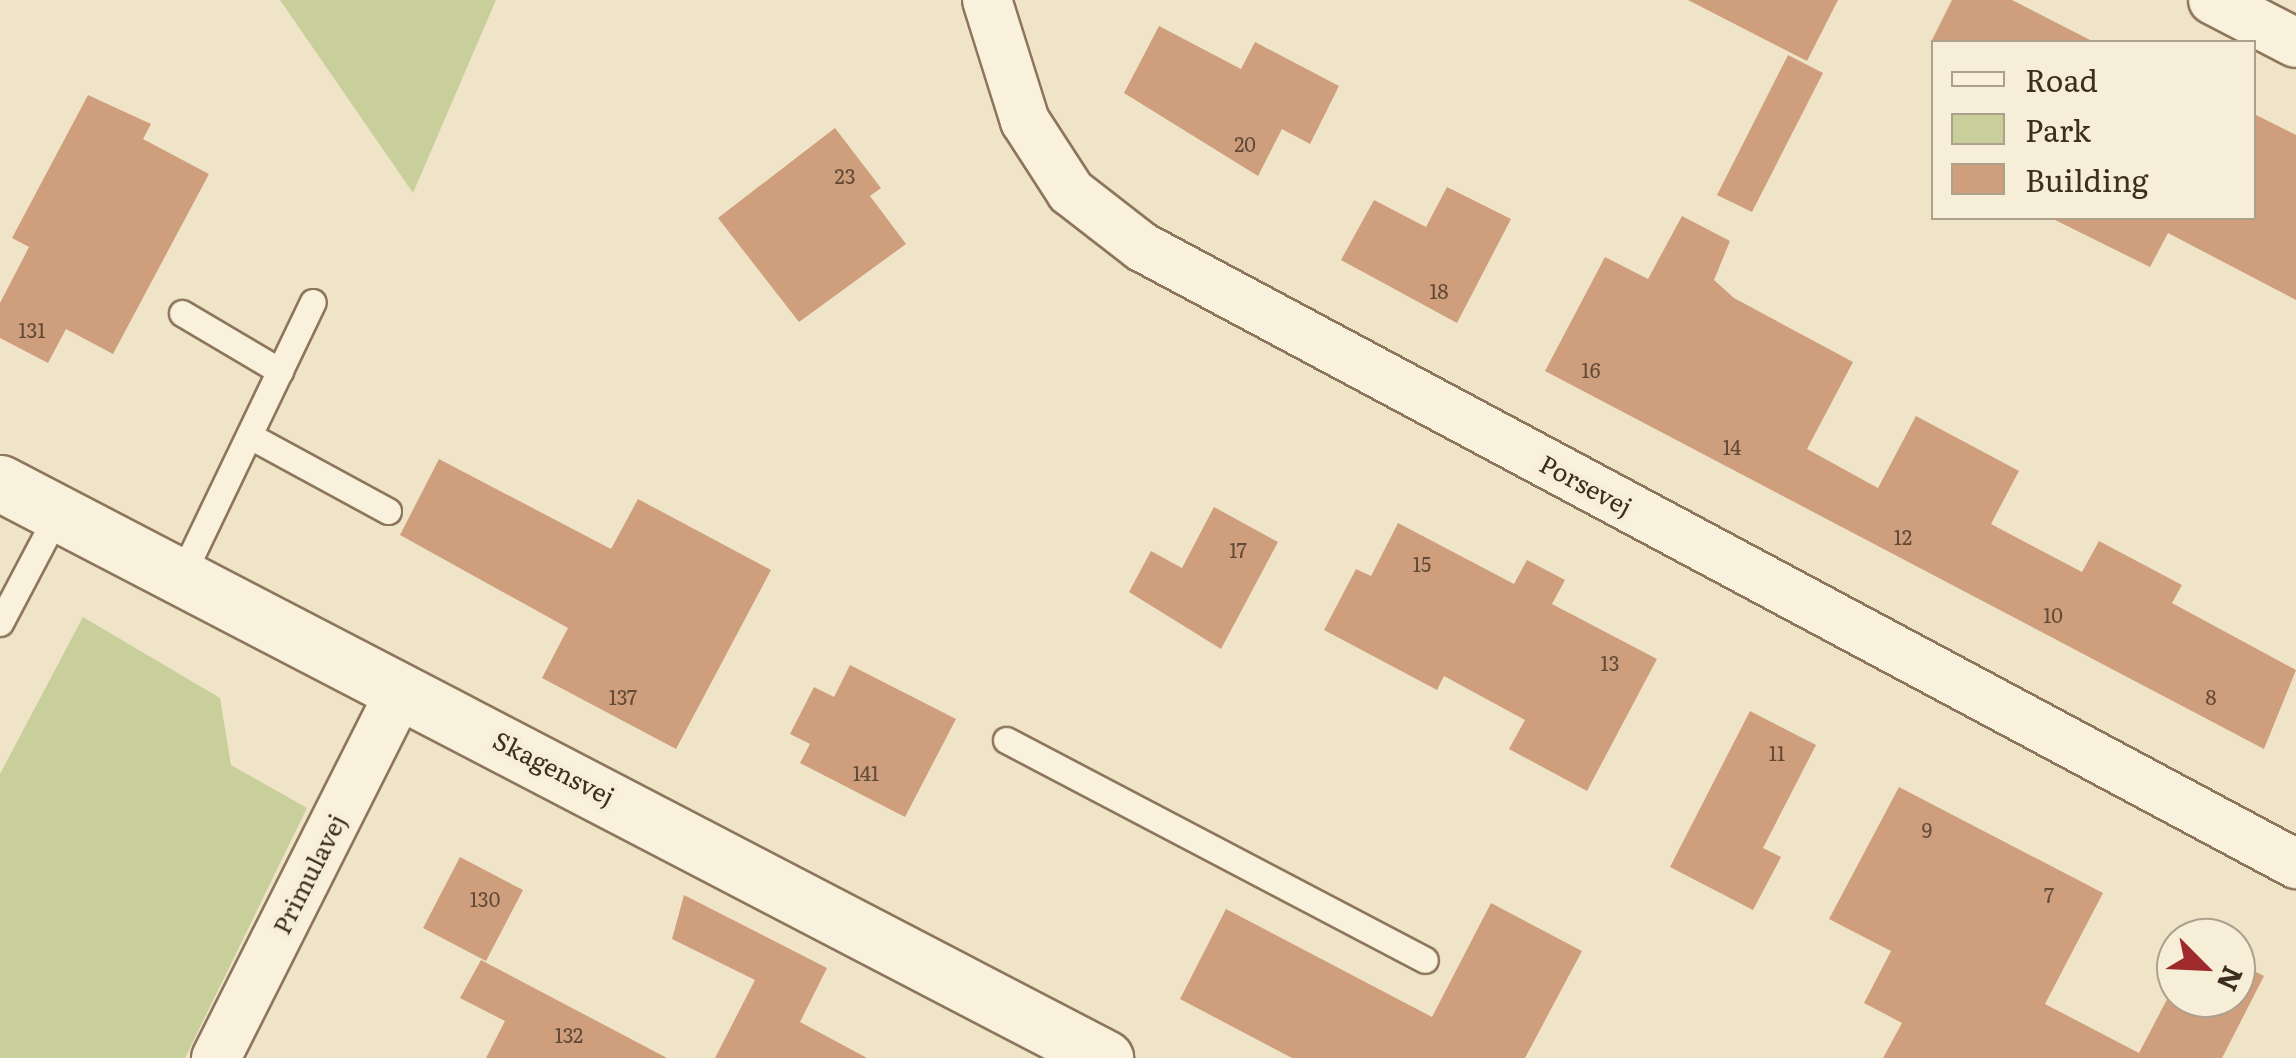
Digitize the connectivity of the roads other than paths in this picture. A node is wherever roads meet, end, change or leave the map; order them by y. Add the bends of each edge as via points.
1 (987, 0) edge
2 (2213, 0) edge
3 (2296, 43) edge
4 (313, 302) dead end
5 (182, 314) dead end
6 (280, 371) junction
7 (250, 436) junction
8 (0, 483) edge
9 (388, 511) dead end
10 (58, 514) junction
11 (180, 579) junction
12 (0, 623) edge
13 (402, 690) junction
14 (1006, 740) dead end
15 (2296, 864) edge
16 (1425, 960) dead end
17 (216, 1058) edge
18 (1105, 1058) edge

1 - 15 street, Porsevej via 1025,121 1071,192 1142,247
2 - 3 street
4 - 6 lane
5 - 6 lane
6 - 7 lane
7 - 9 lane
7 - 11 lane
8 - 10 street, Skagensvej
10 - 11 street, Skagensvej
10 - 12 lane
11 - 13 street, Skagensvej
13 - 17 street, Primulavej
13 - 18 street, Skagensvej
14 - 16 lane

